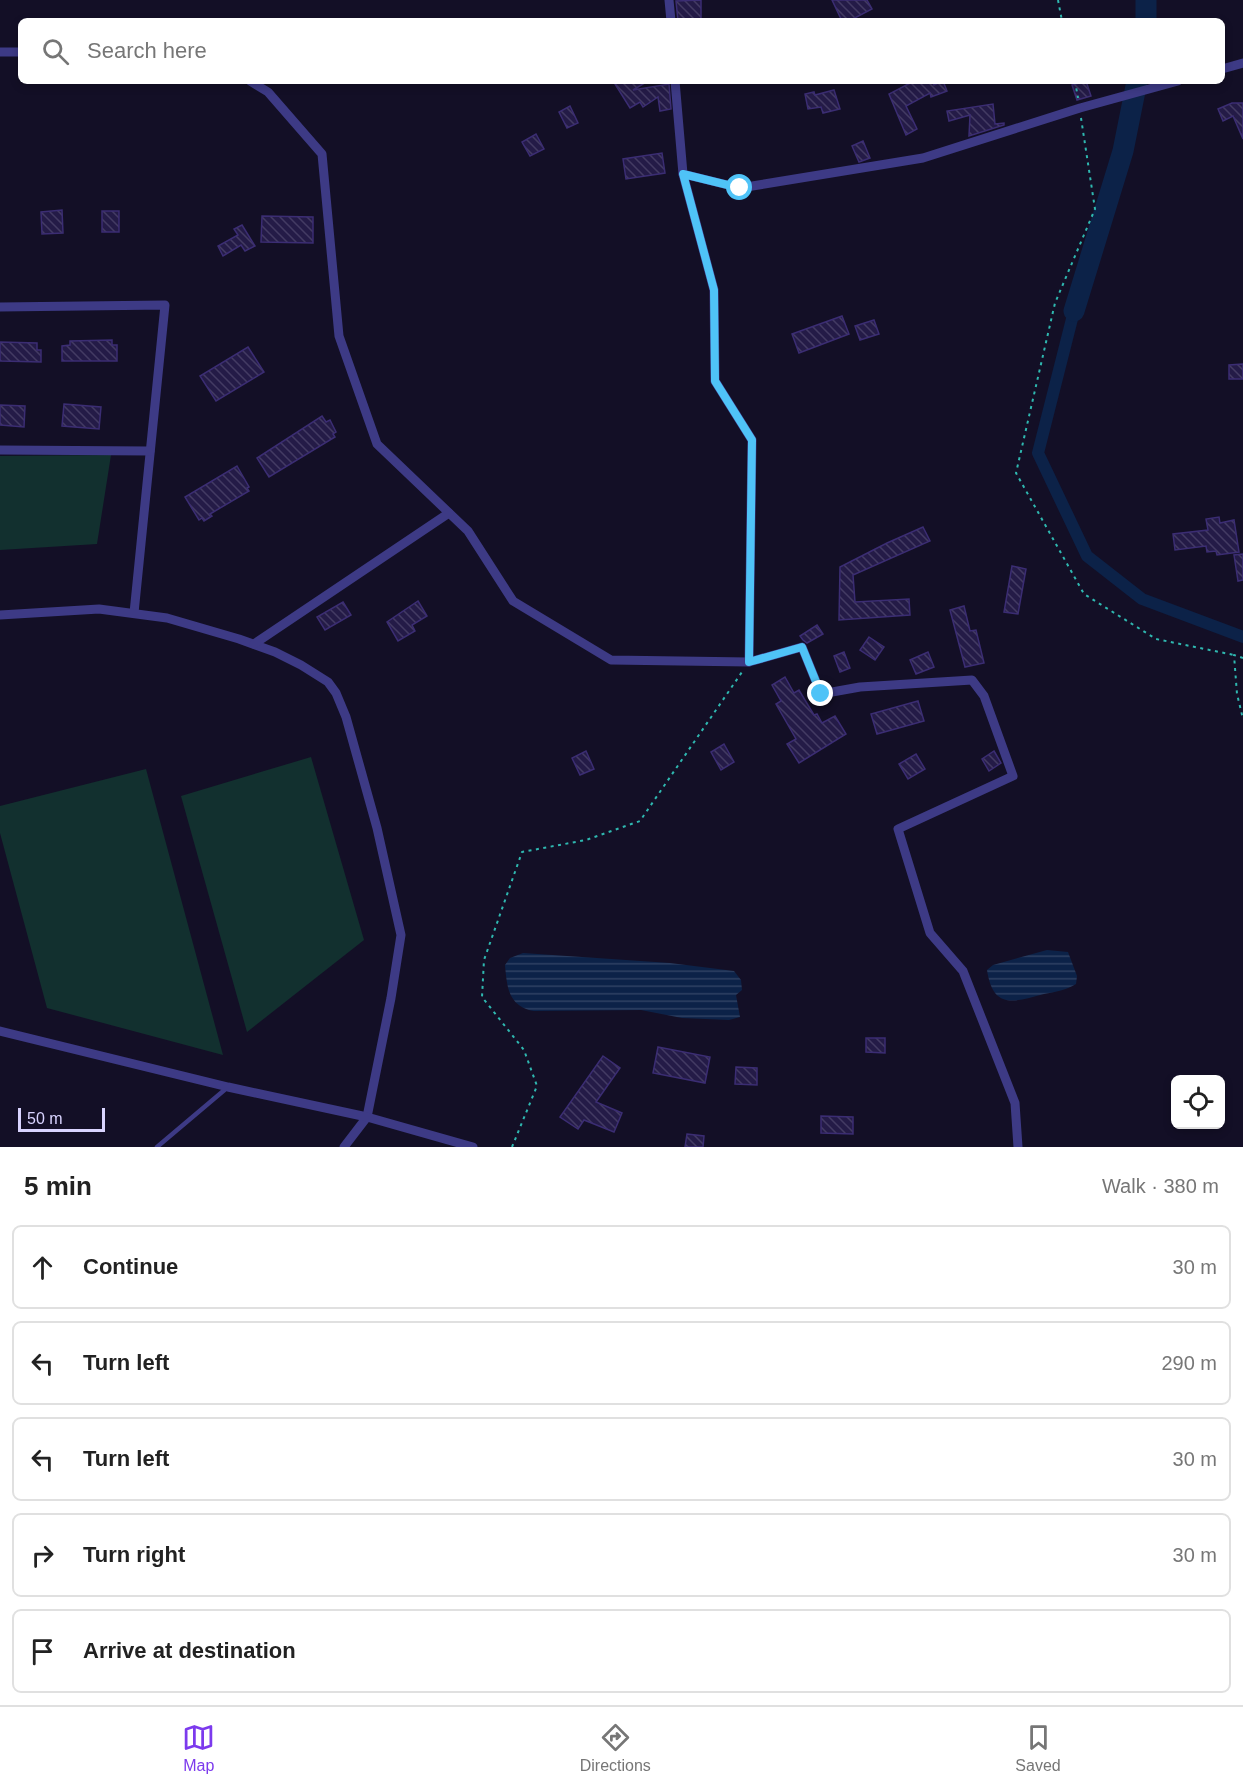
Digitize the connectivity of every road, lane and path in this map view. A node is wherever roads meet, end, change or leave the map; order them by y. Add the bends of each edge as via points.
1 (669, 0) edge
2 (1058, 0) edge
3 (671, 18) edge
4 (1061, 18) edge
5 (0, 51) edge
6 (18, 52) edge
7 (1243, 63) edge
8 (1225, 68) edge
9 (255, 84) edge
10 (675, 84) edge
11 (1076, 84) edge
12 (1167, 84) edge
13 (1080, 108) junction
14 (683, 174) junction
15 (0, 307) edge
16 (0, 450) edge
17 (150, 451) junction
18 (449, 513) junction
19 (134, 613) junction
20 (0, 615) edge
21 (254, 644) junction
22 (1234, 655) junction
23 (1243, 657) edge
24 (749, 662) junction
25 (1243, 719) edge
26 (0, 1031) edge
27 (228, 1088) junction
28 (367, 1117) junction
29 (157, 1147) edge
30 (344, 1147) edge
31 (473, 1147) edge
32 (512, 1147) edge
33 (1018, 1147) edge

1 - 3 street
2 - 4 path
5 - 6 street
7 - 8 street
9 - 18 street via 268,92 322,154 339,336 377,444
10 - 14 street
11 - 13 path
12 - 13 street
13 - 14 street via 923,158 740,188
13 - 22 path via 1095,209 1054,303 1016,473 1084,594 1156,639
14 - 24 street via 714,290 715,381 752,440
15 - 17 street via 165,305
16 - 17 street
17 - 19 street
18 - 21 street
18 - 24 street via 468,531 513,601 611,660
19 - 20 street via 99,609
19 - 21 street via 167,618
21 - 28 street via 301,665 328,682 336,693 377,828 401,935
22 - 23 path
22 - 25 path
24 - 32 path via 640,821 586,840 522,852 484,960 482,997 524,1050 537,1086
24 - 33 street via 802,647 821,694 860,687 972,680 984,696 1013,776 898,829 930,933 963,971 1015,1103
26 - 27 street
27 - 28 street
27 - 29 lane
28 - 30 street
28 - 31 street

